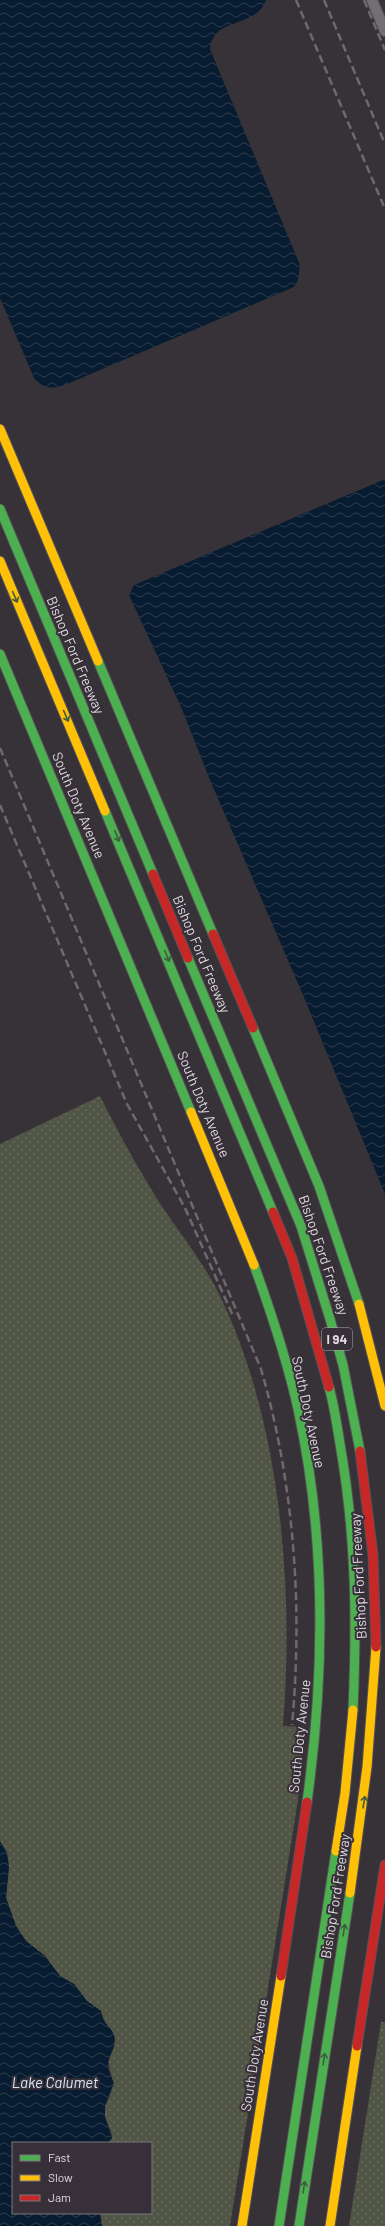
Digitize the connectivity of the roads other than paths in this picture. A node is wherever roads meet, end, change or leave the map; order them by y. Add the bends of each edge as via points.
1 (372, 0) edge
2 (385, 31) edge
3 (0, 429) edge
4 (0, 509) edge
5 (0, 561) edge
6 (0, 654) edge
7 (385, 1406) edge
8 (385, 1865) edge
9 (242, 2226) edge
10 (279, 2226) edge
11 (299, 2226) edge
12 (330, 2226) edge

1 - 2 street
3 - 7 main road via 309,1160 355,1289 370,1338
11 -> 4 main road, Bishop Ford Freeway / I 94 via 365,1796 373,1717 374,1575 368,1497 360,1444 340,1349 301,1226
5 -> 10 main road, Bishop Ford Freeway / I 94 via 292,1258 331,1393 349,1496 355,1566 354,1716 345,1793
6 - 9 main road, South Doty Avenue via 244,1237 269,1306 291,1382 307,1468 320,1613 316,1731
8 - 12 main road

